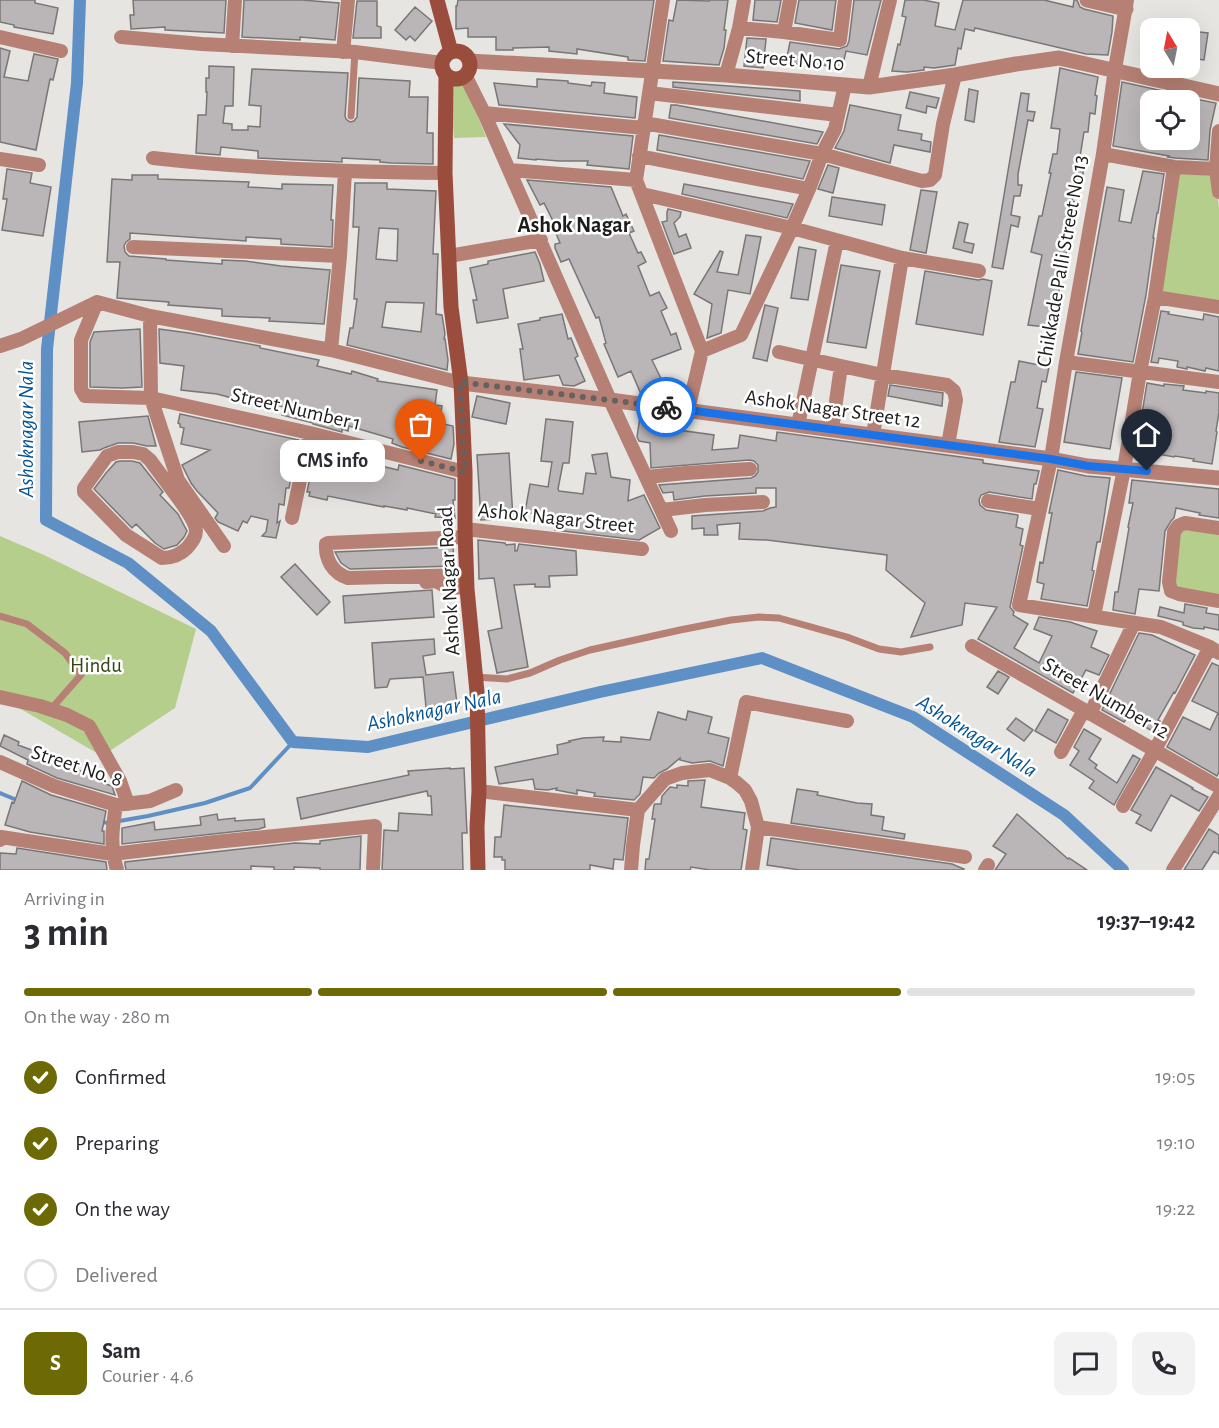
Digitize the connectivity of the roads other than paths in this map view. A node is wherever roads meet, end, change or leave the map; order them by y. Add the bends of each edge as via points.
1 (235, 0) edge
2 (348, 0) edge
3 (437, 0) edge
4 (663, 0) edge
5 (744, 0) edge
6 (790, 0) edge
7 (845, 0) edge
8 (890, 0) edge
9 (1088, 0) edge
10 (1127, 5) edge
11 (739, 28) junction
12 (784, 32) junction
13 (0, 37) edge
14 (121, 37) dead end
15 (232, 46) junction
16 (61, 51) dead end
17 (349, 52) junction
18 (446, 63) junction
19 (467, 68) junction
20 (1114, 69) junction
21 (652, 72) junction
22 (726, 75) junction
23 (955, 75) junction
24 (845, 85) junction
25 (869, 87) junction
26 (649, 93) junction
27 (1219, 94) edge
28 (484, 113) junction
29 (838, 115) junction
30 (351, 116) dead end
31 (644, 125) junction
32 (1219, 130) edge
33 (822, 154) junction
34 (1103, 154) junction
35 (639, 156) junction
36 (153, 158) dead end
37 (0, 159) edge
38 (39, 165) dead end
39 (1174, 167) junction
40 (1216, 169) junction
41 (510, 170) junction
42 (345, 172) junction
43 (445, 173) junction
44 (636, 180) junction
45 (809, 189) junction
46 (1219, 192) edge
47 (642, 194) junction
48 (792, 228) junction
49 (541, 240) junction
50 (837, 241) junction
51 (134, 247) dead end
52 (340, 256) junction
53 (449, 256) junction
54 (902, 258) junction
55 (979, 271) dead end
56 (1155, 297) junction
57 (91, 305) junction
58 (1219, 307) edge
59 (150, 316) junction
60 (0, 346) edge
61 (332, 350) junction
62 (702, 351) junction
63 (779, 352) dead end
64 (812, 360) junction
65 (1066, 362) junction
66 (841, 366) junction
67 (1140, 372) junction
68 (883, 375) junction
69 (460, 382) junction
70 (1219, 382) edge
71 (151, 398) junction
72 (610, 400) junction
73 (688, 410) junction
74 (798, 425) junction
75 (832, 430) junction
76 (310, 433) junction
77 (873, 435) junction
78 (948, 445) junction
79 (168, 449) junction
80 (143, 454) junction
81 (1051, 459) junction
82 (750, 469) dead end
83 (1124, 469) junction
84 (465, 472) junction
85 (647, 477) junction
86 (1219, 478) edge
87 (174, 484) junction
88 (988, 501) dead end
89 (763, 502) dead end
90 (1040, 509) junction
91 (662, 510) junction
92 (292, 518) dead end
93 (1219, 528) edge
94 (672, 531) dead end
95 (465, 533) junction
96 (224, 546) dead end
97 (642, 549) dead end
98 (467, 581) junction
99 (348, 585) dead end
100 (1219, 601) edge
101 (0, 616) edge
102 (1094, 616) junction
103 (1134, 623) junction
104 (930, 646) dead end
105 (972, 646) dead end
106 (1214, 650) edge
107 (476, 684) junction
108 (0, 697) edge
109 (51, 709) junction
110 (1087, 712) junction
111 (847, 721) dead end
112 (1155, 750) junction
113 (1061, 752) dead end
114 (0, 762) edge
115 (729, 778) junction
116 (1219, 787) edge
117 (176, 790) dead end
118 (479, 791) junction
119 (1219, 796) edge
120 (122, 805) junction
121 (1123, 806) dead end
122 (638, 810) junction
123 (758, 827) junction
124 (0, 840) edge
125 (112, 854) junction
126 (965, 857) dead end
127 (117, 870) edge
128 (373, 870) edge
129 (478, 870) edge
130 (631, 870) edge
131 (756, 870) edge
132 (1173, 870) edge

1 - 15 street
2 - 17 street
3 - 18 main road, Ashok Nagar Road
4 - 21 street
5 - 11 street
6 - 12 street
7 - 12 street via 840,40
8 - 25 street
9 - 10 street
10 - 20 street, Chikkade Palli Street No 13
11 - 12 street
11 - 22 street
13 - 16 street
14 - 15 street
15 - 17 street
17 - 18 street
17 - 30 lane
18 - 19 main road via 452,78 459,78
18 - 19 main road via 460,52 467,57
18 - 43 main road, Ashok Nagar Road
19 - 21 street, Street No 10
19 - 28 street
20 - 23 street, Street No 10 via 1059,58
20 - 27 street, Street No 10
20 - 34 street, Chikkade Palli Street No 13
21 - 22 street, Street No 10
21 - 26 street
22 - 24 street, Street No 10
23 - 25 street, Street No 10
23 - 33 street via 935,175 930,180
24 - 25 street, Street No 10
24 - 29 street
26 - 29 street
26 - 31 street
28 - 31 street
28 - 41 street
29 - 33 street
31 - 33 street
31 - 35 street
32 - 40 street
33 - 45 street
34 - 39 street
34 - 65 street, Chikkade Palli Street No 13
35 - 44 street
35 - 45 street
36 - 42 street
37 - 38 street
39 - 40 street
39 - 56 street
40 - 46 street
41 - 44 street
41 - 49 street
42 - 43 street
42 - 52 street
43 - 53 main road, Ashok Nagar Road
44 - 47 street
45 - 48 street
47 - 48 street
47 - 62 street
48 - 50 street
48 - 62 street via 741,334
49 - 53 street
49 - 72 street
50 - 54 street
50 - 64 street
51 - 52 street
52 - 61 street
53 - 69 main road, Ashok Nagar Road
54 - 55 street
54 - 68 street
56 - 58 street
56 - 67 street
57 - 59 street
57 - 60 street
57 - 71 street, Street Number 1 via 81,340 81,389 85,396
59 - 61 street
59 - 71 street
61 - 69 street
62 - 73 street
63 - 64 street
64 - 66 street
64 - 74 street
65 - 67 street
65 - 81 street, Chikkade Palli Street No 13
66 - 68 street
66 - 75 street
67 - 70 street
67 - 83 street
68 - 77 street
68 - 78 street via 947,385 954,391
69 - 72 street, Ashok Nagar Street 12
69 - 84 main road, Ashok Nagar Road
71 - 76 street, Street Number 1
71 - 79 street
72 - 73 street, Ashok Nagar Street 12
72 - 85 street
73 - 74 street, Ashok Nagar Street 12
74 - 75 street, Ashok Nagar Street 12
75 - 77 street, Ashok Nagar Street 12
76 - 84 street, Street Number 1
76 - 92 street
77 - 78 street, Ashok Nagar Street 12
78 - 81 street, Ashok Nagar Street 12
79 - 80 street
79 - 87 street
80 - 87 street
80 - 87 street via 118,452 107,456 84,492 126,535 162,558 182,553 196,531
81 - 83 street, Ashok Nagar Street 12
81 - 90 street, Chikkade Palli Street No 13
82 - 85 street
83 - 86 street, Ashok Nagar Street 12
83 - 102 street
84 - 95 main road, Ashok Nagar Road
85 - 91 street
87 - 96 street
88 - 90 street
89 - 91 street
90 - 102 street, Chikkade Palli Street No 13 via 1019,605
91 - 94 street
93 - 100 street via 1185,523 1178,526 1169,582 1171,591
95 - 97 street, Ashok Nagar Street
95 - 98 main road, Ashok Nagar Road
95 - 98 street, Ashok Nagar Street via 328,543 325,551 335,571 348,578
98 - 99 street via 448,588 436,581
98 - 107 main road, Ashok Nagar Road
101 - 109 lane via 27,624 65,653 81,675
102 - 103 street
103 - 106 street via 1161,627
103 - 110 street
104 - 107 lane via 901,652 879,649 779,618 759,617 590,650 531,673
105 - 110 street, Street Number 12
106 - 112 street
107 - 118 main road, Ashok Nagar Road
108 - 109 street
109 - 120 street via 89,726 120,781
110 - 112 street, Street Number 12
110 - 113 street
111 - 115 street via 746,702
112 - 116 street, Street Number 12
112 - 121 street
114 - 120 street, Street No. 8 via 54,786
115 - 122 street via 710,770 682,773 665,779
115 - 123 street via 745,790
117 - 120 street, Street No. 8 via 150,801
118 - 122 street
118 - 129 main road, Ashok Nagar Road
119 - 132 street
120 - 125 street via 112,829
122 - 130 street
123 - 126 street
123 - 131 street
124 - 125 street via 1,837
125 - 127 street
125 - 128 street via 375,826

